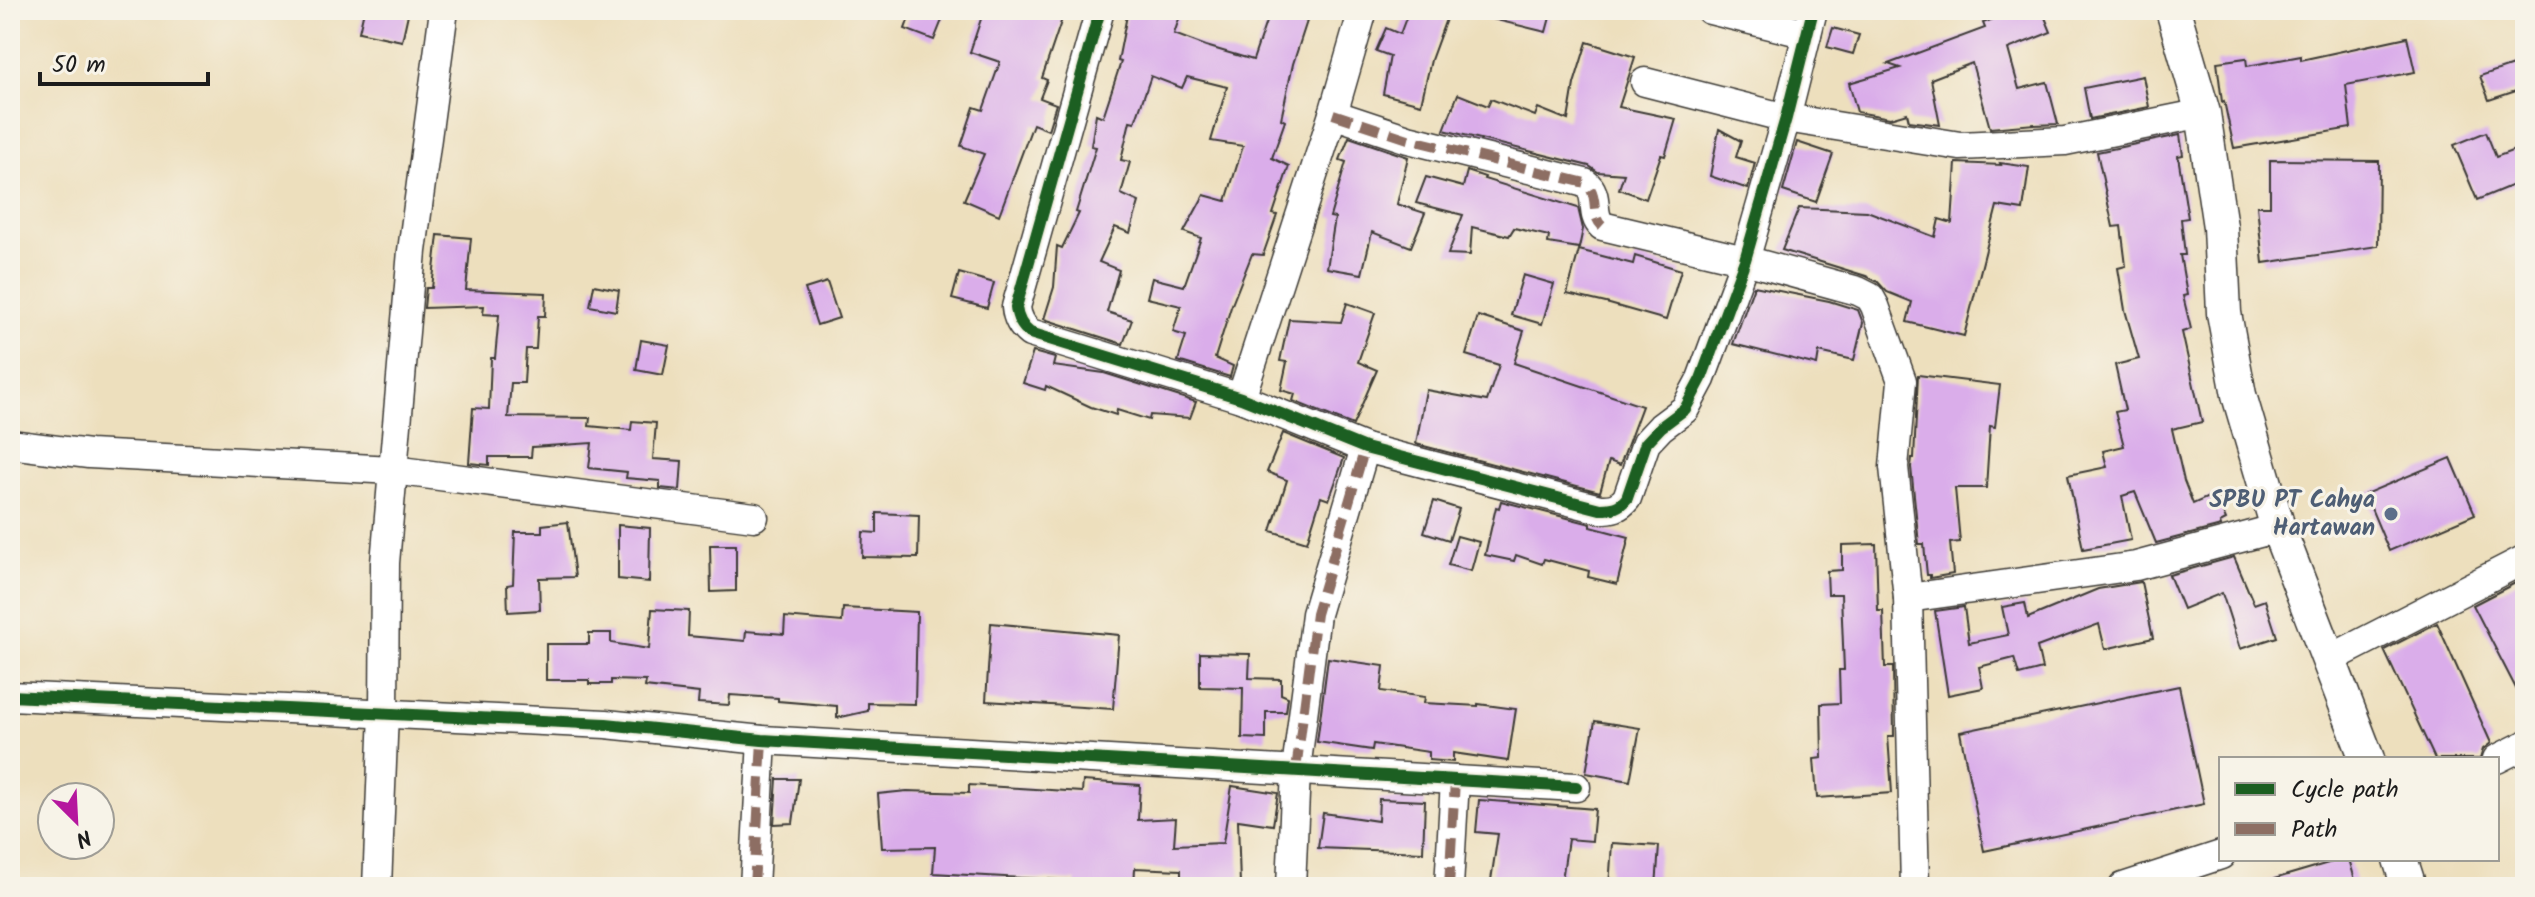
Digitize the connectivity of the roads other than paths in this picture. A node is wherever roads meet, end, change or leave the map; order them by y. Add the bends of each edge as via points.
1 (444, 10) edge
2 (1100, 10) edge
3 (1363, 10) edge
4 (1710, 10) edge
5 (2173, 10) edge
6 (1810, 22) edge
7 (1645, 82) dead end
8 (2203, 113) junction
9 (1333, 114) junction
10 (1786, 118) junction
11 (1745, 260) junction
12 (1241, 398) junction
13 (10, 444) edge
14 (1365, 448) junction
15 (393, 470) junction
16 (754, 517) dead end
17 (2278, 528) junction
18 (2525, 559) edge
19 (1908, 598) junction
20 (2330, 659) junction
21 (10, 696) edge
22 (384, 713) junction
23 (762, 740) junction
24 (2525, 745) edge
25 (2366, 757) edge
26 (2499, 758) edge
27 (1296, 770) junction
28 (1455, 780) junction
29 (1576, 787) dead end
30 (2219, 856) edge
31 (2401, 861) edge
32 (377, 887) edge
33 (754, 887) edge
34 (1291, 887) edge
35 (1449, 887) edge
36 (1915, 887) edge
37 (2123, 887) edge
38 (2409, 887) edge

1 - 15 street via 412,251
2 - 12 street via 1017,318 1030,333
3 - 9 street
4 - 6 street
5 - 8 street
6 - 10 street
7 - 10 street
8 - 10 street via 2065,141 1960,146
8 - 17 street via 2220,227 2224,313 2239,395
9 - 11 street via 1408,139 1585,183 1595,195 1596,219 1602,226
9 - 12 street
10 - 11 street
11 - 14 street via 1691,399 1646,443 1621,506 1600,509
11 - 19 street via 1858,291 1875,306 1902,381 1894,467
12 - 14 street
13 - 15 street via 89,454
14 - 27 street via 1316,614
15 - 16 street
15 - 22 street via 385,563
17 - 19 street via 2136,566
17 - 20 street
18 - 20 street
19 - 36 street
20 - 25 street
21 - 22 street
22 - 23 street via 606,724
22 - 32 street
23 - 27 street
23 - 33 street
24 - 26 street
27 - 28 street
27 - 34 street
28 - 29 street
28 - 35 street
30 - 37 street
31 - 38 street

